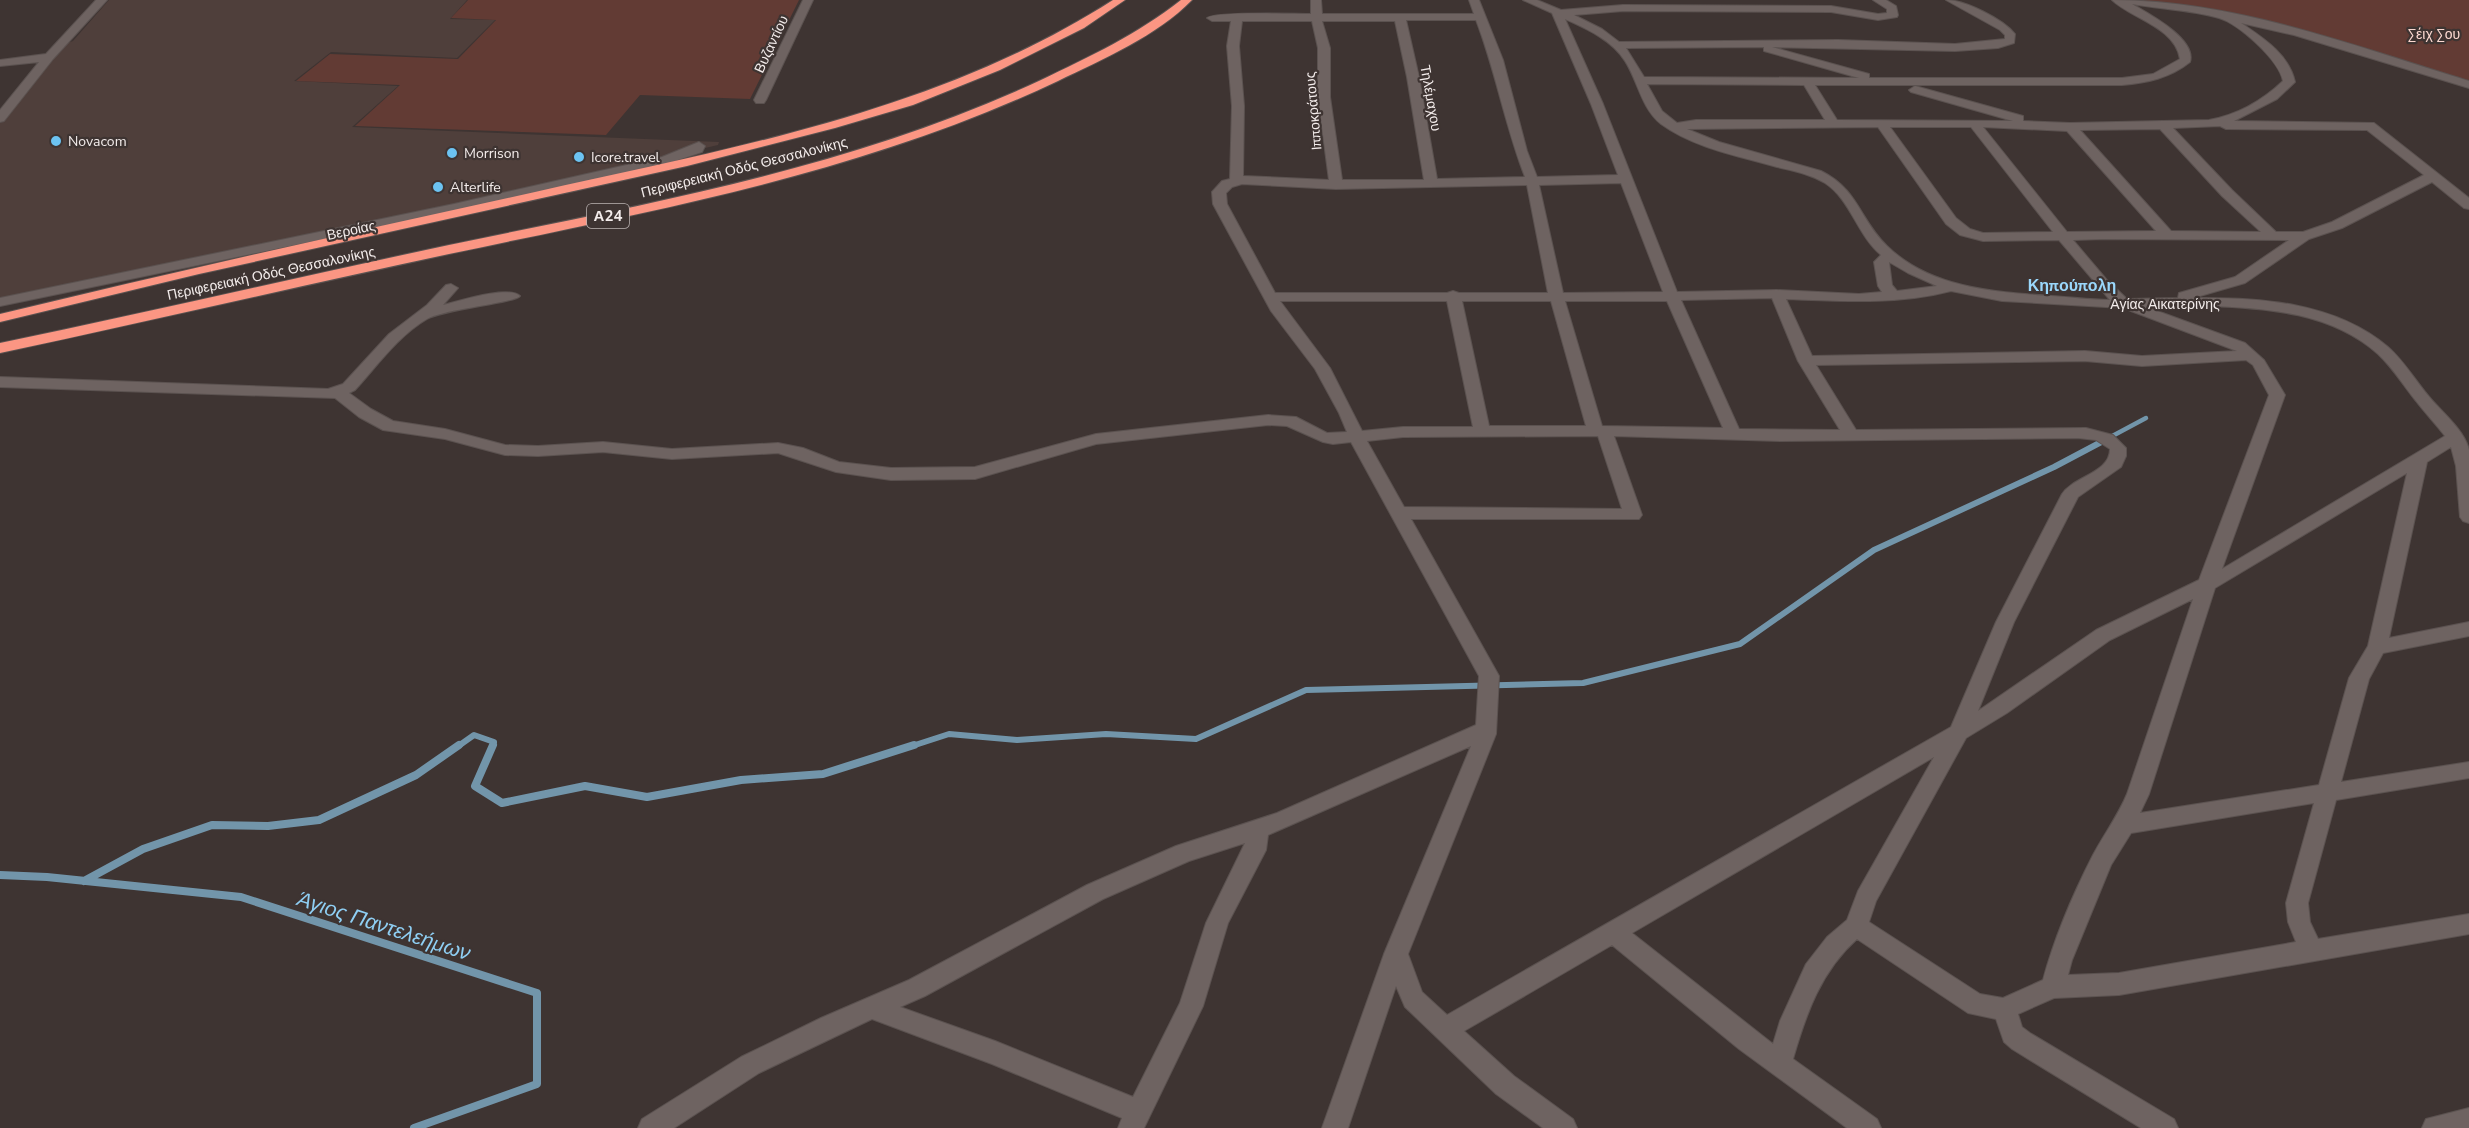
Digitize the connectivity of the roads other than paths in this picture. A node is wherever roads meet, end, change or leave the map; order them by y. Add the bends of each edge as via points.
1 (102, 0) edge
2 (808, 0) edge
3 (1120, 0) edge
4 (1187, 0) edge
5 (1316, 0) edge
6 (1474, 0) edge
7 (1528, 0) edge
8 (1551, 0) edge
9 (1803, 0) edge
10 (1878, 0) edge
11 (1951, 0) edge
12 (2117, 0) edge
13 (2126, 0) edge
14 (1831, 9) junction
15 (1558, 13) junction
16 (2224, 16) junction
17 (1317, 17) junction
18 (1480, 17) junction
19 (1212, 18) dead end
20 (1237, 18) junction
21 (1400, 18) junction
22 (1746, 43) junction
23 (1618, 45) junction
24 (49, 57) junction
25 (0, 63) edge
26 (1640, 80) junction
27 (1808, 82) junction
28 (1891, 83) junction
29 (2469, 85) edge
30 (760, 100) dead end
31 (0, 118) edge
32 (1833, 123) junction
33 (1881, 123) junction
34 (1974, 123) junction
35 (2214, 124) junction
36 (2034, 125) junction
37 (2164, 126) junction
38 (1674, 127) junction
39 (2070, 128) junction
40 (699, 146) dead end
41 (2433, 176) junction
42 (1627, 179) junction
43 (1236, 180) junction
44 (1532, 180) junction
45 (1431, 183) junction
46 (1336, 185) junction
47 (2469, 205) edge
48 (2063, 236) junction
49 (2167, 236) junction
50 (2273, 236) junction
51 (2304, 236) junction
52 (1889, 255) junction
53 (1952, 287) junction
54 (451, 288) dead end
55 (1777, 294) junction
56 (1453, 295) junction
57 (1556, 295) junction
58 (513, 296) dead end
59 (1672, 296) junction
60 (1893, 296) junction
61 (1271, 297) junction
62 (0, 302) edge
63 (2122, 303) junction
64 (2156, 303) junction
65 (420, 317) junction
66 (0, 318) edge
67 (0, 348) edge
68 (2250, 354) junction
69 (1806, 361) junction
70 (0, 382) edge
71 (339, 393) junction
72 (1600, 431) junction
73 (1482, 432) junction
74 (1850, 434) junction
75 (1734, 435) junction
76 (1357, 438) junction
77 (2454, 438) junction
78 (2419, 459) junction
79 (1399, 513) junction
80 (2469, 517) edge
81 (2207, 584) junction
82 (2469, 629) edge
83 (2376, 647) junction
84 (1486, 730) junction
85 (1959, 731) junction
86 (2469, 770) edge
87 (2326, 794) junction
88 (2124, 825) junction
89 (1258, 830) junction
90 (2469, 924) edge
91 (1856, 926) junction
92 (1613, 932) junction
93 (2311, 950) junction
94 (1396, 954) junction
95 (2053, 987) junction
96 (874, 1009) junction
97 (2004, 1009) junction
98 (1445, 1029) junction
99 (1779, 1064) junction
100 (1135, 1120) edge
101 (2469, 1121) edge
102 (651, 1128) edge
103 (1335, 1128) edge
104 (1564, 1128) edge
105 (1868, 1128) edge
106 (2165, 1128) edge
107 (2435, 1128) edge

1 - 24 street
2 - 30 street, Βυζαντίου
3 - 66 highway, Περιφερειακή Οδός Θεσσαλονίκης / Α24 via 1080,26 996,68 909,102 831,125 687,162
4 - 67 highway, Περιφερειακή Οδός Θεσσαλονίκης / Α24 via 1102,55 1030,91 953,123 861,153 637,210
5 - 17 street, Ιπποκράτους
6 - 18 street
7 - 15 street, Αγίας Αικατερίνης
8 - 15 street
9 - 14 street
10 - 14 street via 1892,8 1894,14 1878,17
11 - 22 street via 2004,28 2010,41 1971,47
12 - 28 street via 2172,35 2184,49 2186,60 2160,75 2114,82
13 - 16 street
14 - 15 street via 1630,8
15 - 23 street, Αγίας Αικατερίνης
15 - 42 street
16 - 29 street via 2315,37
16 - 35 street via 2269,50 2286,70 2289,82 2263,104
17 - 20 street
17 - 21 street
17 - 46 street, Ιπποκράτους via 1325,54 1324,97
18 - 21 street
18 - 44 street via 1497,60
19 - 20 street
20 - 43 street via 1233,46 1238,106
21 - 45 street, Τηλέμαχου
22 - 23 street
22 - 28 street
23 - 26 street, Αγίας Αικατερίνης
24 - 25 street
24 - 31 street
26 - 27 street
26 - 38 street, Αγίας Αικατερίνης via 1658,114
27 - 28 street
27 - 32 street
28 - 36 street
32 - 33 street
32 - 38 street
33 - 34 street
33 - 48 street via 1957,228 1983,237
34 - 36 street
34 - 48 street
35 - 37 street
35 - 41 street via 2367,125
36 - 39 street
37 - 39 street
37 - 50 street
38 - 52 street, Αγίας Αικατερίνης via 1833,183 1847,196 1873,239
39 - 49 street
40 - 62 street, Βεροίας via 666,160 520,193
41 - 47 street
41 - 51 street via 2337,225
42 - 44 street
42 - 59 street
43 - 46 street
43 - 61 street via 1221,190 1218,199
44 - 45 street
44 - 57 street
45 - 46 street
48 - 49 street
48 - 63 street
49 - 50 street
50 - 51 street
51 - 64 street via 2240,280
52 - 53 street, Αγίας Αικατερίνης
52 - 60 street via 1881,262 1885,286
53 - 60 street
53 - 63 street, Αγίας Αικατερίνης via 1994,296
54 - 65 street
55 - 59 street
55 - 60 street
55 - 69 street
56 - 57 street
56 - 61 street
56 - 73 street
57 - 59 street
57 - 72 street
58 - 65 street via 477,300
59 - 75 street
61 - 76 street via 1322,368
63 - 64 street, Αγίας Αικατερίνης
63 - 68 street via 2240,345
64 - 77 street, Αγίας Αικατερίνης via 2286,308 2339,324 2386,353
65 - 71 street via 394,337 361,376
68 - 69 street via 2142,361 2085,356
68 - 81 street via 2277,395
69 - 74 street
70 - 71 street
71 - 76 street via 389,426 445,434 505,450 603,447 672,454 778,448 836,467 891,474 975,473 1096,439 1268,420 1290,422 1333,440
72 - 73 street
72 - 75 street
72 - 79 street via 1633,515
73 - 76 street via 1404,432
74 - 75 street
74 - 85 street via 2091,434 2107,438 2118,448 2118,458 2111,468 2087,479 2072,494 2005,621
76 - 79 street
77 - 78 street
77 - 80 street, Αγίας Αικατερίνης via 2465,460
78 - 81 street
78 - 83 street
79 - 84 street via 1489,676
81 - 85 street via 2103,635
81 - 88 street via 2138,794
82 - 83 street
83 - 87 street via 2359,678
84 - 89 street
84 - 94 street
85 - 91 street via 1866,898
85 - 92 street
86 - 87 street
87 - 88 street
87 - 93 street via 2297,903 2299,922
88 - 95 street via 2091,885
89 - 96 street via 1184,853 1095,892
89 - 100 street via 1254,850 1217,923 1191,1006
90 - 93 street
91 - 97 street via 1976,1005
91 - 99 street via 1835,944 1814,972 1792,1021
92 - 98 street
92 - 99 street
93 - 95 street via 2145,980
94 - 98 street via 1413,999
94 - 103 street
95 - 97 street
96 - 100 street via 995,1053
96 - 102 street via 750,1065
97 - 106 street via 2013,1034 2021,1041
98 - 104 street via 1505,1085
99 - 105 street
101 - 107 street

